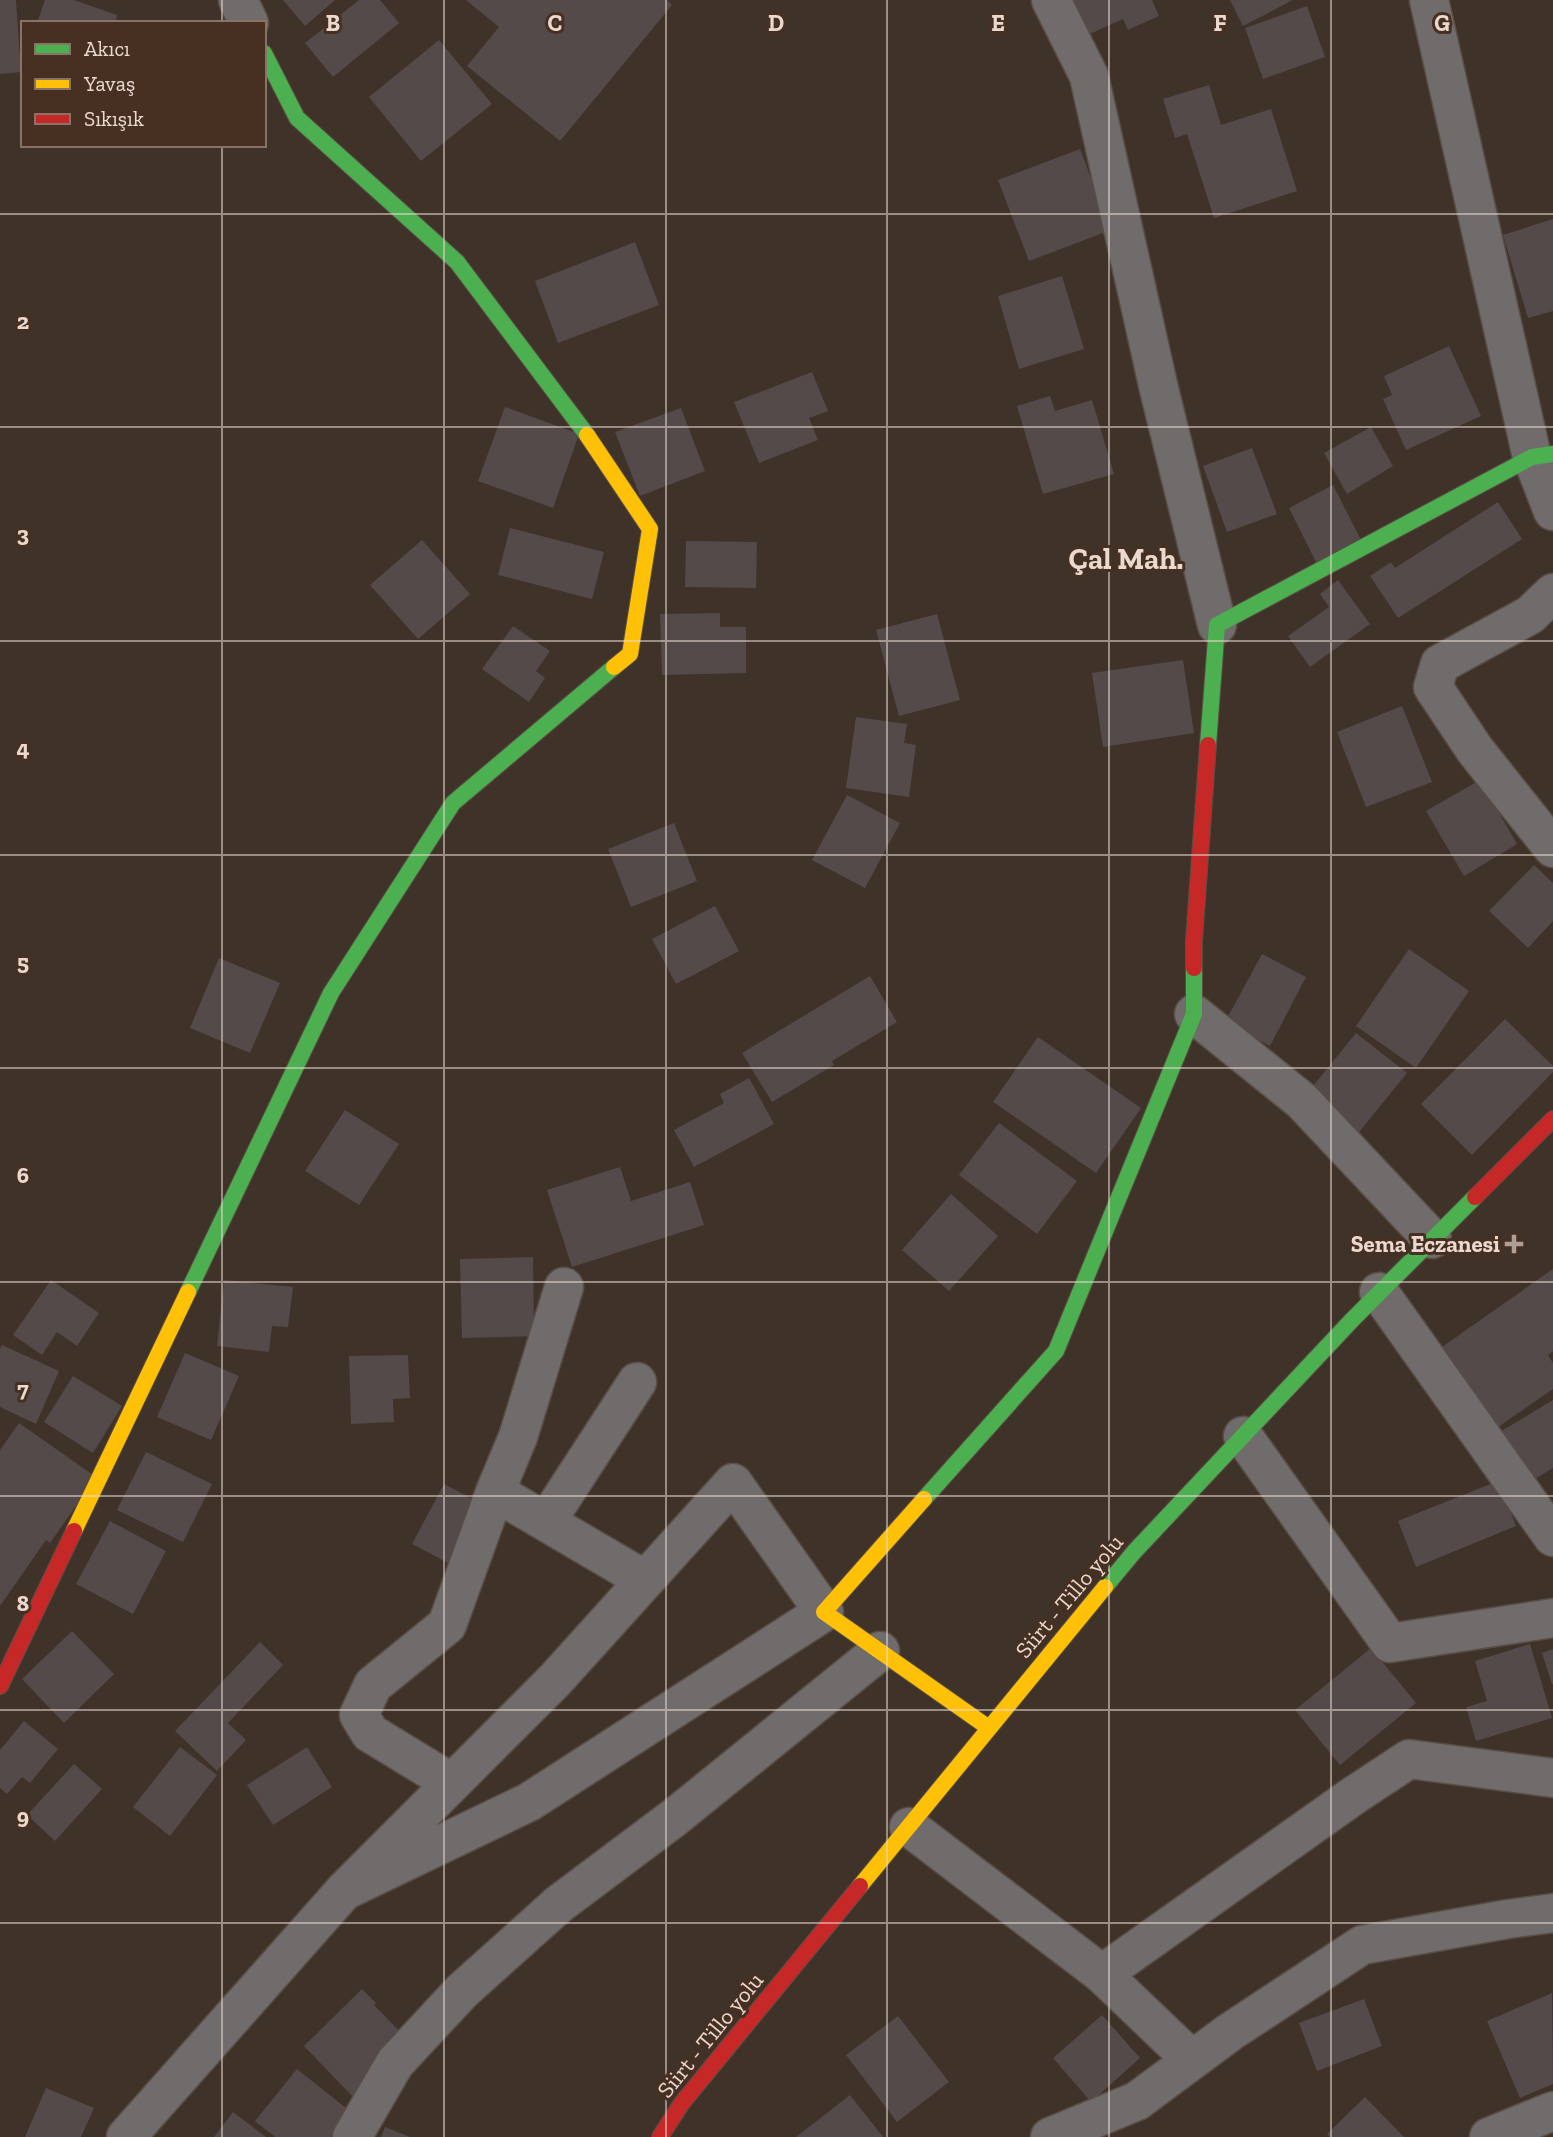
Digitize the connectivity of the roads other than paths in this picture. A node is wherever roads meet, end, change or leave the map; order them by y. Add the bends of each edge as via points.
1 (238, 0) edge
2 (1051, 0) edge
3 (1429, 0) edge
4 (248, 21) edge
5 (266, 57) edge
6 (1543, 455) edge
7 (1553, 511) edge
8 (1553, 593) edge
9 (1217, 625) junction
10 (1553, 848) edge
11 (1194, 1014) junction
12 (1553, 1119) edge
13 (1433, 1239) junction
14 (564, 1287) dead end
15 (1379, 1292) junction
16 (637, 1382) dead end
17 (1243, 1436) junction
18 (495, 1492) junction
19 (546, 1522) junction
20 (1553, 1537) edge
21 (645, 1580) junction
22 (824, 1612) junction
23 (1553, 1618) edge
24 (880, 1651) junction
25 (0, 1686) edge
26 (989, 1728) junction
27 (1553, 1778) edge
28 (452, 1783) junction
29 (909, 1826) junction
30 (344, 1891) junction
31 (1553, 1913) edge
32 (1102, 1974) junction
33 (1192, 2060) junction
34 (1553, 2111) edge
35 (126, 2137) edge
36 (352, 2137) edge
37 (660, 2137) edge
38 (1050, 2137) edge
39 (1489, 2137) edge

1 - 4 street
2 - 9 street via 1089,76
3 - 6 street
5 - 25 street via 297,118 457,262 581,426 650,529 630,654 453,803 331,993
6 - 7 street
6 - 9 street
8 - 10 street via 1530,615 1440,664 1433,687 1475,750
9 - 11 street
11 - 13 street via 1302,1101
11 - 22 street via 1056,1351
12 - 13 street, Siirt - Tillo yolu
13 - 15 street, Siirt - Tillo yolu
14 - 18 street via 518,1437
15 - 17 street, Siirt - Tillo yolu
15 - 20 street
16 - 19 street
17 - 23 street via 1390,1643
17 - 26 street, Siirt - Tillo yolu via 1134,1552
18 - 19 street
18 - 28 street via 447,1625 373,1685 359,1715 370,1734
19 - 21 street
21 - 22 street via 733,1483
21 - 28 street via 555,1680
22 - 24 street
22 - 30 street via 530,1802
24 - 26 street
24 - 36 street via 676,1817 558,1904 462,1991 395,2063
26 - 29 street, Siirt - Tillo yolu
27 - 32 street via 1409,1759
28 - 30 street
29 - 32 street
29 - 37 street, Siirt - Tillo yolu via 682,2103
30 - 35 street
31 - 33 street via 1362,1945
32 - 33 street
33 - 38 street via 1136,2101
34 - 39 street

